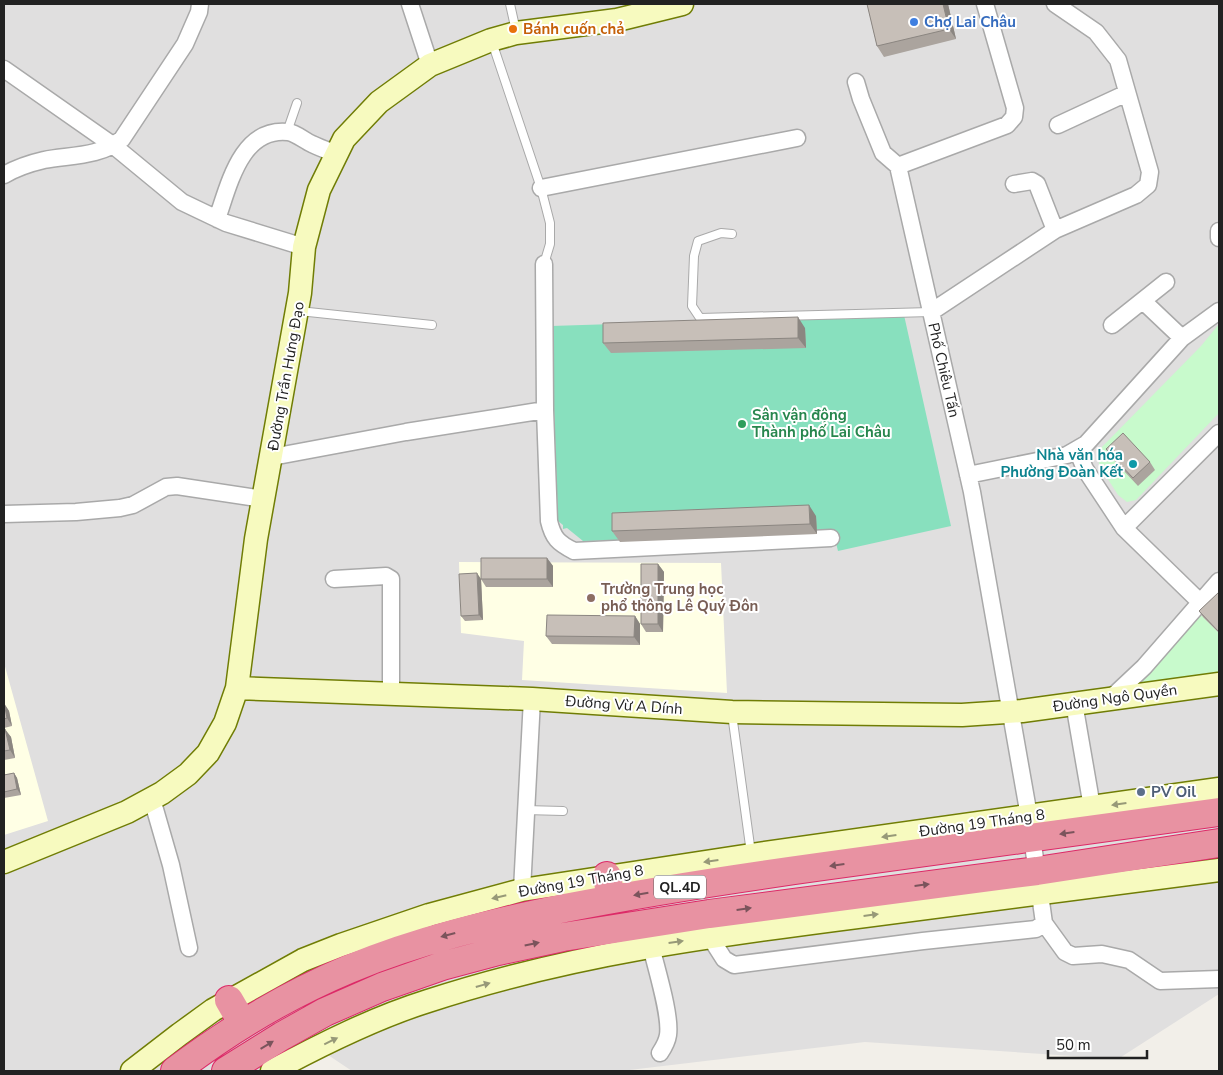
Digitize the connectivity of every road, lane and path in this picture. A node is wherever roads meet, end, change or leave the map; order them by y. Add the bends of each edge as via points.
1 (200, 4) edge
2 (410, 4) edge
3 (510, 4) edge
4 (677, 4) edge
5 (985, 4) edge
6 (1055, 4) edge
7 (516, 33) junction
8 (492, 40) junction
9 (430, 65) junction
10 (4, 69) edge
11 (856, 82) dead end
12 (1127, 93) junction
13 (297, 103) dead end
14 (1058, 125) dead end
15 (287, 132) junction
16 (797, 138) dead end
17 (114, 146) junction
18 (337, 154) junction
19 (898, 166) junction
20 (8, 168) edge
21 (1014, 184) dead end
22 (541, 188) junction
23 (218, 219) junction
24 (1055, 230) junction
25 (1219, 231) edge
26 (732, 234) dead end
27 (1219, 238) edge
28 (304, 247) junction
29 (544, 264) joint
30 (1166, 282) dead end
31 (1143, 301) junction
32 (297, 311) junction
33 (1219, 311) edge
34 (931, 312) junction
35 (432, 325) dead end
36 (1112, 326) dead end
37 (1182, 338) junction
38 (545, 410) junction
39 (1219, 433) edge
40 (1077, 450) junction
41 (272, 457) junction
42 (968, 475) junction
43 (264, 498) junction
44 (4, 514) edge
45 (1124, 528) junction
46 (831, 538) dead end
47 (334, 579) dead end
48 (1219, 581) edge
49 (1200, 602) junction
50 (1219, 684) edge
51 (236, 688) junction
52 (391, 694) junction
53 (1110, 698) junction
54 (532, 699) junction
55 (1074, 703) junction
56 (732, 712) junction
57 (1011, 712) junction
58 (1219, 789) edge
59 (152, 799) junction
60 (1092, 808) junction
61 (525, 810) junction
62 (563, 811) dead end
63 (1219, 812) edge
64 (1030, 827) junction
65 (1219, 843) edge
66 (751, 855) junction
67 (4, 862) edge
68 (1219, 870) edge
69 (1038, 882) junction
70 (609, 888) junction
71 (522, 890) junction
72 (1044, 923) junction
73 (710, 937) junction
74 (651, 946) junction
75 (188, 948) dead end
76 (1219, 980) edge
77 (229, 1000) junction
78 (243, 1024) junction
79 (660, 1053) dead end
80 (132, 1071) edge
81 (175, 1071) edge
82 (226, 1071) edge
83 (272, 1071) edge

1 - 17 street via 185,44 122,139
2 - 9 street
3 - 7 lane
4 - 7 street, Đường Trần Hưng Đạo via 617,20
5 - 19 street via 1015,108 1014,117 1007,125
6 - 12 street via 1096,32 1118,60
7 - 8 street, Đường Trần Hưng Đạo
8 - 9 street, Đường Trần Hưng Đạo
8 - 22 lane
9 - 18 street, Đường Trần Hưng Đạo via 379,102 344,139
10 - 17 street
11 - 19 street via 883,153
12 - 14 street
12 - 24 street via 1150,172 1148,185 1136,194
13 - 15 lane
15 - 18 street
15 - 23 street via 270,134 256,141 242,155 232,174
16 - 22 street
17 - 20 street via 83,155
17 - 23 street via 182,202
18 - 28 street, Đường Trần Hưng Đạo via 319,190
19 - 34 street, Phố Chiêu Tấn
21 - 24 street via 1032,180 1037,184
22 - 29 lane via 550,223 550,244
23 - 28 street
24 - 34 street
25 - 27 street
26 - 34 lane via 721,233 698,241 694,256 692,306 700,318
28 - 32 street, Đường Trần Hưng Đạo
29 - 38 street
30 - 31 street
31 - 36 street
31 - 37 street
32 - 35 lane
32 - 41 street, Đường Trần Hưng Đạo
33 - 37 street
34 - 42 street, Phố Chiêu Tấn
37 - 40 street
38 - 41 street
38 - 46 street via 549,521 552,534 562,545 574,551
39 - 45 street
40 - 42 street via 1067,455
40 - 45 street via 1085,469
41 - 43 street, Đường Trần Hưng Đạo
42 - 57 street, Phố Chiêu Tấn
43 - 44 street via 177,486 166,487 133,505 120,508
43 - 51 street, Đường Trần Hưng Đạo
45 - 49 street
47 - 52 street via 386,576 391,579
48 - 49 street
49 - 53 street via 1144,667
50 - 53 street, Đường Ngô Quyền
51 - 52 street, Đường Vừ A Dính
51 - 59 street, Đường Trần Hưng Đạo via 225,723 208,753 188,774
52 - 54 street, Đường Vừ A Dính
53 - 55 street, Đường Ngô Quyền
54 - 56 street, Đường Vừ A Dính
54 - 61 street
55 - 57 street, Đường Ngô Quyền
55 - 60 street
56 - 57 street, Đường Vừ A Dính via 962,715
56 - 66 lane
57 - 64 street, Phố Chiêu Tấn
58 -> 60 street, Đường 19 Tháng 8
59 - 67 street, Đường Trần Hưng Đạo
59 - 75 street via 171,865
60 - 64 street, Đường 19 Tháng 8
61 - 62 lane
61 - 71 street
63 -> 64 highway, Đường 19 Tháng 8 / QL.4D
64 -> 66 street, Đường 19 Tháng 8
64 - 69 street, Phố Chiêu Tấn
64 -> 70 highway, Đường 19 Tháng 8 / QL.4D via 692,884
65 - 69 highway, QL.4D
66 -> 70 street, Đường 19 Tháng 8
68 - 69 street
69 - 72 street, Phố Chiêu Tấn
73 -> 69 street
82 -> 69 highway, QL.4D via 325,1012 382,987 498,951 563,937 708,914
70 - 71 street, Đường 19 Tháng 8
70 -> 78 highway, Đường 19 Tháng 8 / QL.4D via 394,952 308,988
71 -> 77 street, Đường 19 Tháng 8 via 429,915 341,945 303,960
72 - 73 street via 1036,929 734,965 724,959
72 - 76 street via 1065,952 1073,956 1102,954 1129,960 1160,981
74 -> 73 street
74 - 79 street via 668,1019 666,1044
83 -> 74 street via 343,1035 428,1001 570,962
77 - 78 highway
77 - 80 street, Đường 19 Tháng 8
78 - 81 highway, Đường 19 Tháng 8 / QL.4D

